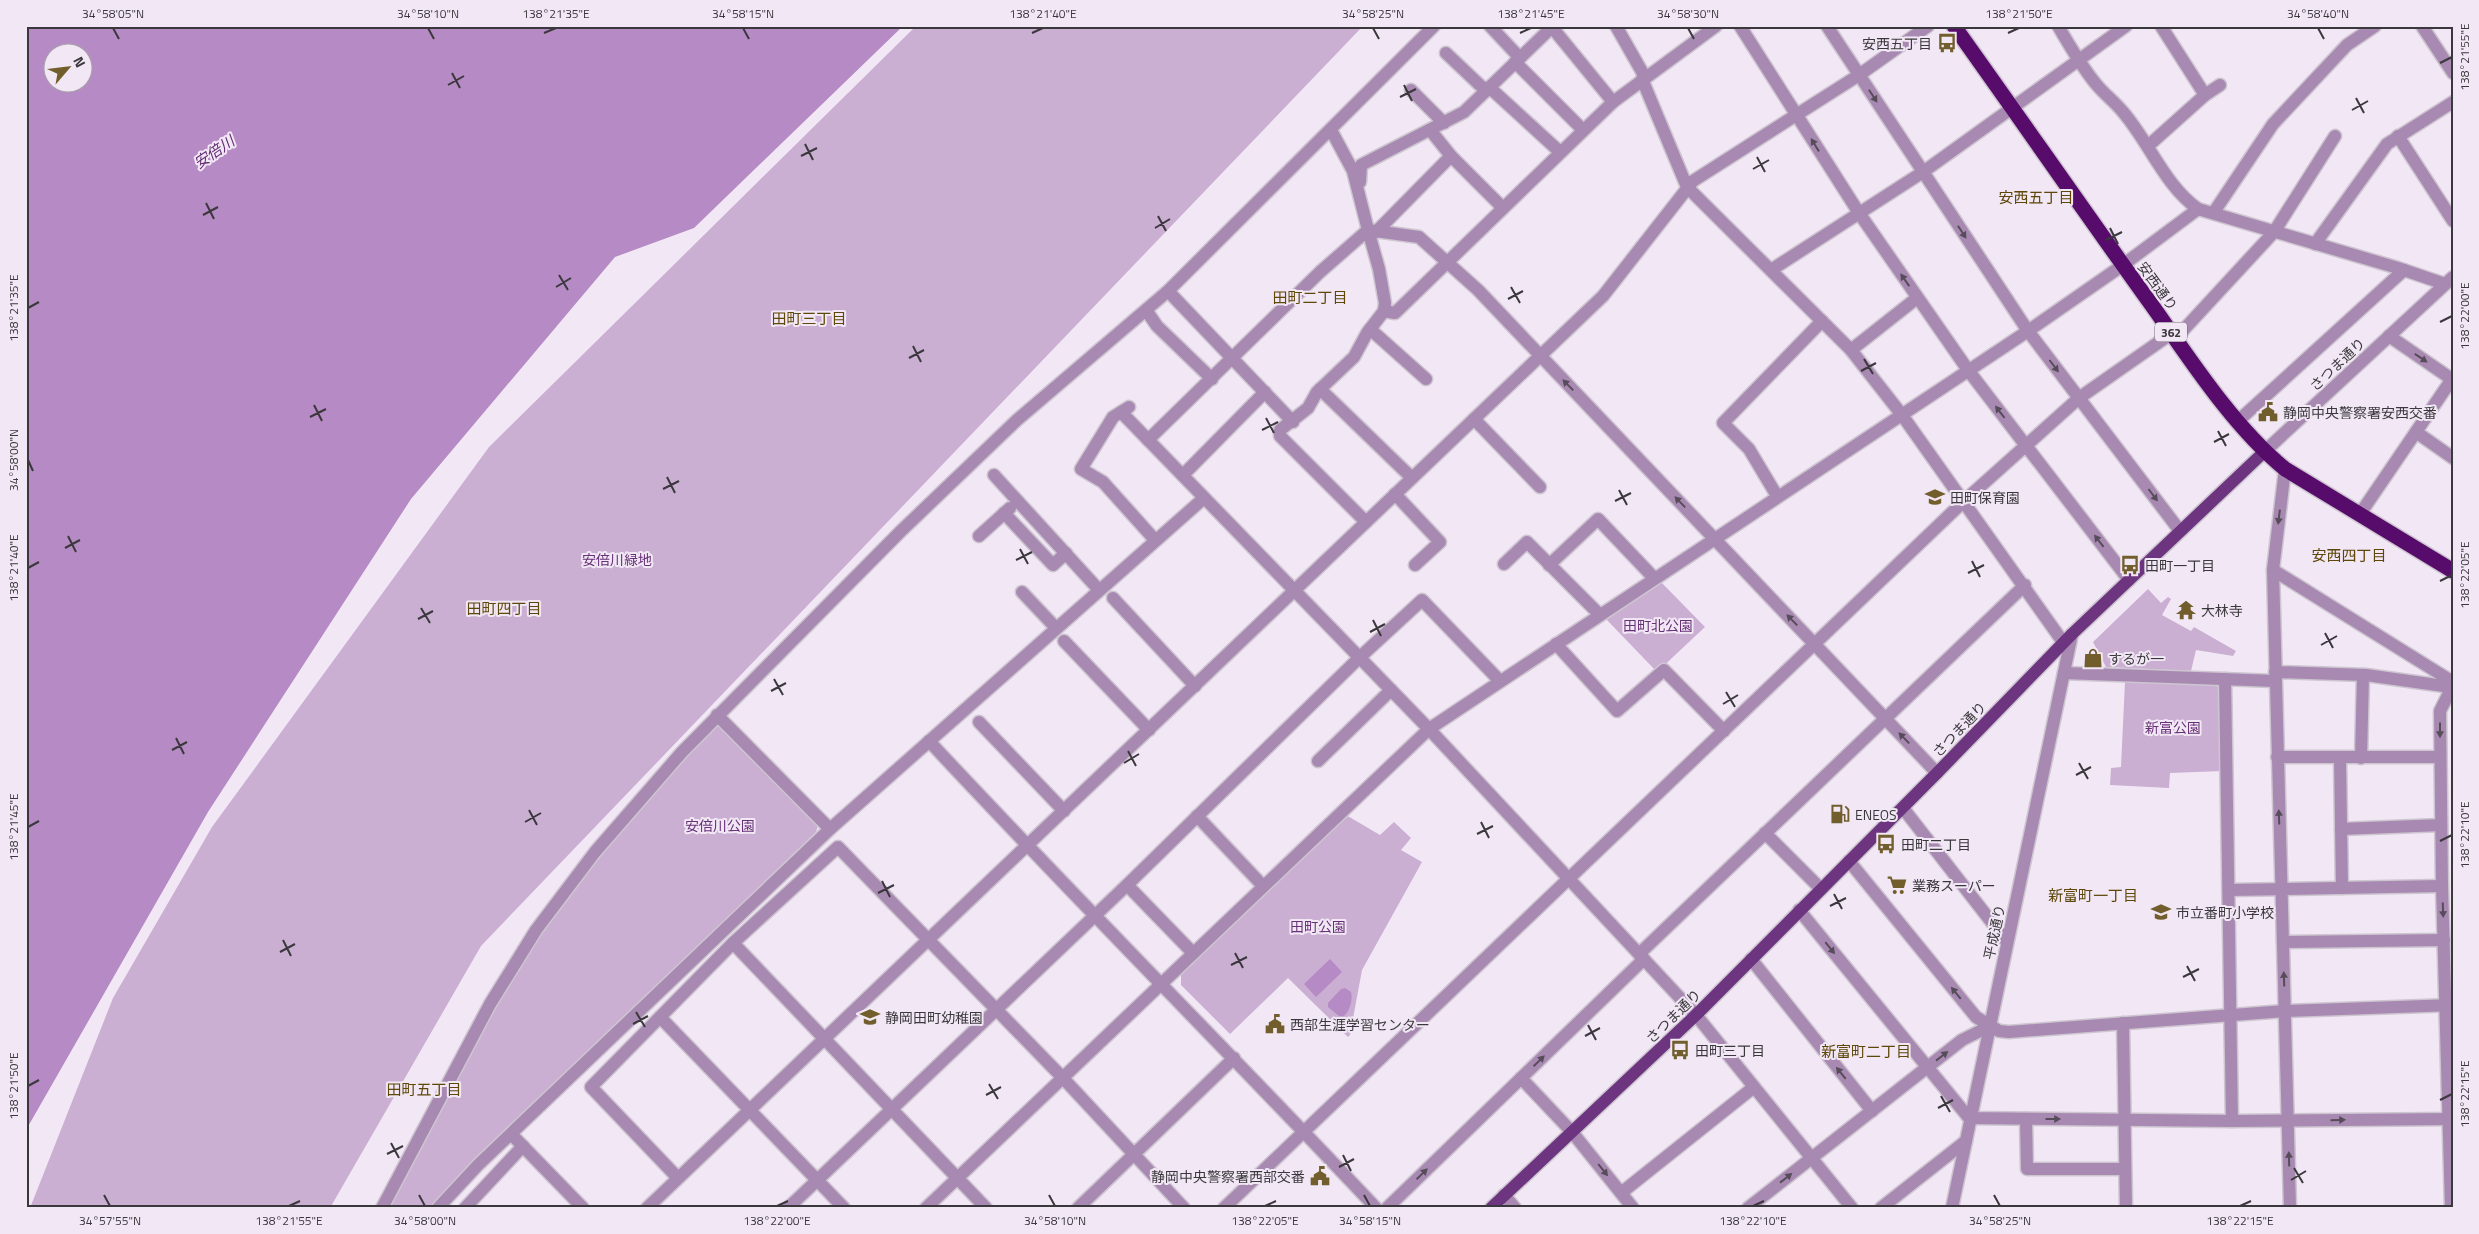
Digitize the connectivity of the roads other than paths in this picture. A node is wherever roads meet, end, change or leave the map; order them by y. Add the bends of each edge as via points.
1 (1434, 26) edge
2 (1490, 26) edge
3 (1616, 26) edge
4 (1716, 26) edge
5 (1740, 26) edge
6 (1828, 26) edge
7 (1928, 26) edge
8 (1954, 26) edge
9 (2058, 26) edge
10 (2126, 26) edge
11 (2161, 26) edge
12 (2375, 26) edge
13 (2422, 26) edge
14 (1552, 27) edge
15 (1446, 54) dead end
16 (1518, 60) junction
17 (2078, 60) junction
18 (2453, 73) edge
19 (1860, 75) junction
20 (1644, 78) junction
21 (2220, 85) dead end
22 (1488, 89) junction
23 (1411, 90) dead end
24 (2206, 95) junction
25 (1613, 102) junction
26 (2453, 102) edge
27 (2012, 107) junction
28 (1797, 115) junction
29 (1444, 123) junction
30 (1331, 130) junction
31 (1583, 130) junction
32 (1431, 131) junction
33 (2335, 136) dead end
34 (2398, 136) junction
35 (2148, 146) junction
36 (1560, 152) junction
37 (1452, 156) junction
38 (1922, 172) junction
39 (1687, 187) junction
40 (1359, 200) junction
41 (1503, 208) junction
42 (2198, 209) junction
43 (2214, 212) junction
44 (1859, 213) junction
45 (2453, 221) edge
46 (1372, 230) junction
47 (2274, 232) junction
48 (2315, 244) junction
49 (1448, 261) junction
50 (2123, 265) junction
51 (1771, 270) junction
52 (2404, 270) junction
53 (2449, 281) edge
54 (1168, 291) junction
55 (1917, 298) junction
56 (1146, 310) junction
57 (1384, 311) junction
58 (1822, 321) junction
59 (1370, 329) junction
60 (2028, 331) junction
61 (2174, 336) junction
62 (2389, 336) junction
63 (1850, 350) junction
64 (1541, 356) junction
65 (1233, 358) junction
66 (1968, 370) junction
67 (1212, 379) junction
68 (1426, 379) dead end
69 (2452, 379) edge
70 (1320, 388) junction
71 (1266, 392) junction
72 (2079, 398) junction
73 (1902, 415) junction
74 (1474, 419) junction
75 (2238, 421) junction
76 (1293, 422) junction
77 (2416, 432) junction
78 (1148, 440) junction
79 (2026, 445) junction
80 (2264, 452) junction
81 (2453, 458) edge
82 (2285, 469) junction
83 (994, 475) dead end
84 (1183, 475) junction
85 (1412, 478) junction
86 (1540, 487) dead end
87 (1395, 494) junction
88 (1777, 496) junction
89 (1204, 498) junction
90 (1018, 501) junction
91 (1964, 501) junction
92 (1004, 513) junction
93 (2360, 514) junction
94 (1366, 522) junction
95 (2180, 531) junction
96 (979, 536) dead end
97 (1714, 538) junction
98 (1155, 540) junction
99 (1066, 553) junction
100 (1504, 564) dead end
101 (1549, 564) junction
102 (1415, 565) dead end
103 (2273, 570) junction
104 (2453, 571) edge
105 (1654, 578) junction
106 (2129, 580) junction
107 (2025, 585) junction
108 (1099, 590) junction
109 (1294, 590) junction
110 (1022, 592) dead end
111 (1113, 598) dead end
112 (1600, 615) junction
113 (1056, 628) junction
114 (2067, 638) junction
115 (1064, 641) dead end
116 (1556, 644) junction
117 (1815, 644) junction
118 (1359, 658) junction
119 (2064, 673) junction
120 (2363, 674) junction
121 (2275, 677) junction
122 (2225, 679) junction
123 (1500, 681) junction
124 (2452, 684) edge
125 (1195, 686) junction
126 (1391, 690) junction
127 (718, 715) junction
128 (1885, 719) junction
129 (979, 722) dead end
130 (1429, 729) junction
131 (1149, 730) junction
132 (1724, 730) junction
133 (929, 741) junction
134 (2277, 757) junction
135 (2440, 757) junction
136 (2340, 758) junction
137 (2361, 758) junction
138 (1318, 761) dead end
139 (1937, 773) junction
140 (1903, 808) junction
141 (1064, 811) junction
142 (2447, 812) edge
143 (1197, 816) junction
144 (2441, 825) junction
145 (830, 829) junction
146 (2341, 829) junction
147 (1765, 833) junction
148 (1027, 846) junction
149 (1849, 861) junction
150 (1570, 879) junction
151 (1127, 885) junction
152 (1263, 886) junction
153 (2442, 886) junction
154 (2342, 888) junction
155 (1821, 889) junction
156 (2229, 890) junction
157 (2281, 890) junction
158 (1799, 910) junction
159 (1095, 915) junction
160 (929, 940) junction
161 (2444, 940) junction
162 (2007, 942) junction
163 (2282, 942) junction
164 (733, 943) junction
165 (1192, 953) junction
166 (1642, 956) junction
167 (1750, 959) junction
168 (1162, 982) junction
169 (2450, 1005) edge
170 (996, 1010) junction
171 (2285, 1011) junction
172 (1696, 1015) junction
173 (2231, 1015) junction
174 (660, 1017) junction
175 (2122, 1023) junction
176 (1990, 1026) junction
177 (824, 1038) junction
178 (1234, 1058) junction
179 (1927, 1068) junction
180 (1062, 1077) junction
181 (1521, 1078) junction
182 (1754, 1087) junction
183 (891, 1109) junction
184 (749, 1110) junction
185 (1872, 1111) junction
186 (1969, 1118) junction
187 (2450, 1118) junction
188 (2026, 1119) junction
189 (2125, 1119) junction
190 (2232, 1120) junction
191 (2288, 1120) junction
192 (1304, 1132) junction
193 (1572, 1132) junction
194 (511, 1134) junction
195 (1966, 1141) junction
196 (523, 1146) junction
197 (1134, 1155) junction
198 (1812, 1158) junction
199 (2125, 1169) junction
200 (678, 1178) junction
201 (958, 1178) junction
202 (816, 1180) junction
203 (1621, 1193) junction
204 (1504, 1195) junction
205 (382, 1208) edge
206 (438, 1208) edge
207 (464, 1208) edge
208 (583, 1208) edge
209 (647, 1208) edge
210 (788, 1208) edge
211 (844, 1208) edge
212 (926, 1208) edge
213 (986, 1208) edge
214 (1078, 1208) edge
215 (1184, 1208) edge
216 (1224, 1208) edge
217 (1376, 1208) edge
218 (1386, 1208) edge
219 (1491, 1208) edge
220 (1514, 1208) edge
221 (1633, 1208) edge
222 (1748, 1208) edge
223 (1852, 1208) edge
224 (1881, 1208) edge
225 (1952, 1208) edge
226 (2126, 1208) edge
227 (2290, 1208) edge
228 (2451, 1208) edge

1 - 30 street
2 - 16 street
3 - 20 street
4 - 20 street
5 - 28 street
6 - 19 street
7 - 19 street
8 - 27 highway, 安西通り / 362
9 - 17 street
10 - 17 street
11 - 24 street
12 - 43 street via 2347,45 2273,124
13 - 18 street
14 - 16 street
14 - 25 street
15 - 22 street
16 - 22 street
16 - 31 street
17 - 27 street
17 - 35 street via 2124,112
19 - 28 street
19 -> 38 street
20 - 25 street
20 - 39 street
21 - 24 street
22 - 29 street via 1464,112
22 - 36 street
23 - 29 street
24 - 35 street
25 - 31 street
26 - 34 street
27 - 38 street
27 - 50 highway, 安西通り / 362
28 - 39 street
44 -> 28 street
29 - 32 street
30 - 40 street via 1353,170
30 - 54 street
31 - 36 street
32 - 37 street
32 - 40 street via 1361,166
33 - 47 street
34 - 45 street
34 - 48 street via 2387,144
35 - 42 street via 2175,187
36 - 41 street
37 - 41 street
37 - 46 street
38 - 44 street
38 -> 60 street
39 - 51 street
39 - 64 street via 1603,296
40 - 46 street
41 - 49 street
42 - 43 street
42 - 50 street
43 - 47 street
44 - 51 street
55 -> 44 street
46 - 49 street via 1419,237
46 - 57 street
46 - 65 street via 1326,266
47 - 48 street
47 - 61 street
48 - 52 street
49 - 57 street via 1395,313
49 - 64 street
50 - 60 street
50 - 61 highway, 安西通り / 362
51 - 58 street
52 - 53 street
52 - 75 street
53 - 62 street, さつま通り
54 - 56 street
54 - 65 street
55 - 63 street
55 - 66 street
56 - 67 street via 1157,326
56 - 127 street via 1017,420
57 - 59 street
58 - 63 street
58 - 88 street via 1723,423 1749,449
59 - 68 street
59 - 70 street via 1354,357
60 - 66 street
60 -> 72 street
61 - 72 street
61 - 75 highway, 安西通り / 362
62 -> 69 street
62 - 80 street, さつま通り
63 - 73 street
64 - 74 street
97 -> 64 street
65 - 67 street
65 - 71 street
66 - 73 street
79 -> 66 street
67 - 78 street
69 - 77 street
70 - 76 street via 1308,408
70 - 85 street
71 - 76 street
71 - 84 street
72 - 79 street
72 -> 95 street
73 - 88 street
73 - 91 street
74 - 85 street
74 - 86 street
75 - 80 highway, 安西通り / 362
76 - 94 street via 1280,430 1280,436
77 - 81 street
77 - 93 street
78 - 84 street
78 - 98 street via 1125,409 1113,417 1081,469 1103,482
79 - 91 street
106 -> 79 street
80 - 82 main road
80 - 95 main road, さつま通り
82 - 93 main road
82 -> 103 street
83 - 90 street
84 - 89 street
85 - 87 street
87 - 94 street
87 - 102 street via 1440,542
88 - 97 street
89 - 98 street
89 - 109 street
90 - 92 street
90 - 99 street
91 - 107 street
91 - 117 street
92 - 96 street
92 - 99 street via 1053,565
93 - 104 main road
94 - 109 street
95 - 106 main road, さつま通り
97 - 105 street
117 -> 97 street
98 - 108 street
99 - 108 street
100 - 101 street via 1527,542
101 - 105 street via 1598,519
101 - 112 street
103 - 121 street
103 - 124 street
105 - 112 street
106 - 114 main road, さつま通り
107 - 114 street
107 - 128 street
108 - 113 street
109 - 118 street
109 - 125 street
110 - 113 street
111 - 125 street
112 - 116 street
113 - 133 street
114 - 119 street, 平成通り
114 - 139 main road, さつま通り
115 - 131 street
116 - 123 street
116 - 132 street via 1617,711 1664,670
117 - 128 street
117 - 132 street
118 - 123 street via 1422,600
118 - 126 street
118 - 143 street
119 - 122 street
119 - 162 street, 平成通り
120 - 121 street
120 - 124 street
120 - 137 street
121 - 122 street
121 - 134 street
122 - 156 street
123 - 130 street
124 -> 135 street via 2440,711
125 - 131 street
126 - 130 street
126 - 138 street
127 - 145 street
127 - 205 street via 608,837 536,930 490,1004
139 -> 128 street
128 - 147 street
129 - 141 street
130 - 150 street
130 - 152 street
131 - 141 street
132 - 150 street
133 - 145 street
133 - 148 street
134 - 136 street
157 -> 134 street
135 - 137 street
135 - 142 street
136 - 137 street
136 - 146 street
139 - 140 main road, さつま通り
140 - 149 main road, さつま通り
140 - 162 street
141 - 148 street
142 - 144 street
143 - 151 street
143 - 152 street
144 - 146 street
144 - 153 street
145 - 194 street
146 - 154 street
147 - 155 street
147 - 166 street
148 - 159 street
148 - 160 street
149 - 155 main road, さつま通り
176 -> 149 street via 1976,1017
150 - 166 street
150 - 192 street
151 - 159 street
151 - 165 street
152 - 165 street
153 - 154 street
153 -> 161 street
154 - 157 street
155 - 158 main road, さつま通り
156 - 157 street
156 - 173 street
157 - 163 street
158 - 167 main road, さつま通り
158 -> 179 street
159 - 168 street
159 - 170 street
160 - 164 street via 838,847
160 - 170 street
160 - 177 street
161 - 163 street
161 - 169 street
162 - 176 street, 平成通り
171 -> 163 street
164 - 174 street
164 - 177 street
165 - 168 street
166 - 172 street
181 -> 166 street
167 - 172 main road, さつま通り
185 -> 167 street
168 - 178 street
168 - 180 street
169 - 171 street
169 - 187 street
170 - 180 street
170 - 183 street
171 - 173 street
171 - 191 street
172 - 182 street
172 - 193 main road, さつま通り
173 - 175 street
173 - 190 street
174 - 184 street
174 - 200 street via 590,1087
175 - 176 street via 2009,1032
175 - 189 street
179 -> 176 street via 1962,1040
176 - 186 street, 平成通り
177 - 183 street
177 - 184 street
178 - 192 street
178 - 197 street
179 - 185 street
179 - 186 street
180 - 197 street
180 - 201 street
181 - 193 street
218 -> 181 street
182 - 198 street
182 - 203 street
183 - 201 street
183 - 202 street
184 - 200 street
184 - 202 street
185 - 198 street
186 - 188 street
186 - 195 street, 平成通り
191 -> 187 street
187 - 228 street
188 -> 189 street
188 - 199 street via 2027,1169
189 - 190 street
189 - 199 street
190 - 191 street
227 -> 191 street
192 - 216 street
192 - 217 street
193 -> 203 street
193 - 204 main road, さつま通り
194 - 196 street
194 - 206 street
195 - 224 street
195 - 225 street, 平成通り
196 - 207 street
196 - 208 street
197 - 214 street
197 - 215 street
222 -> 198 street
198 - 223 street
199 - 226 street
200 - 209 street
201 - 212 street
201 - 213 street
202 - 210 street
202 - 211 street
203 - 221 street
204 - 219 main road, さつま通り
204 - 220 street

